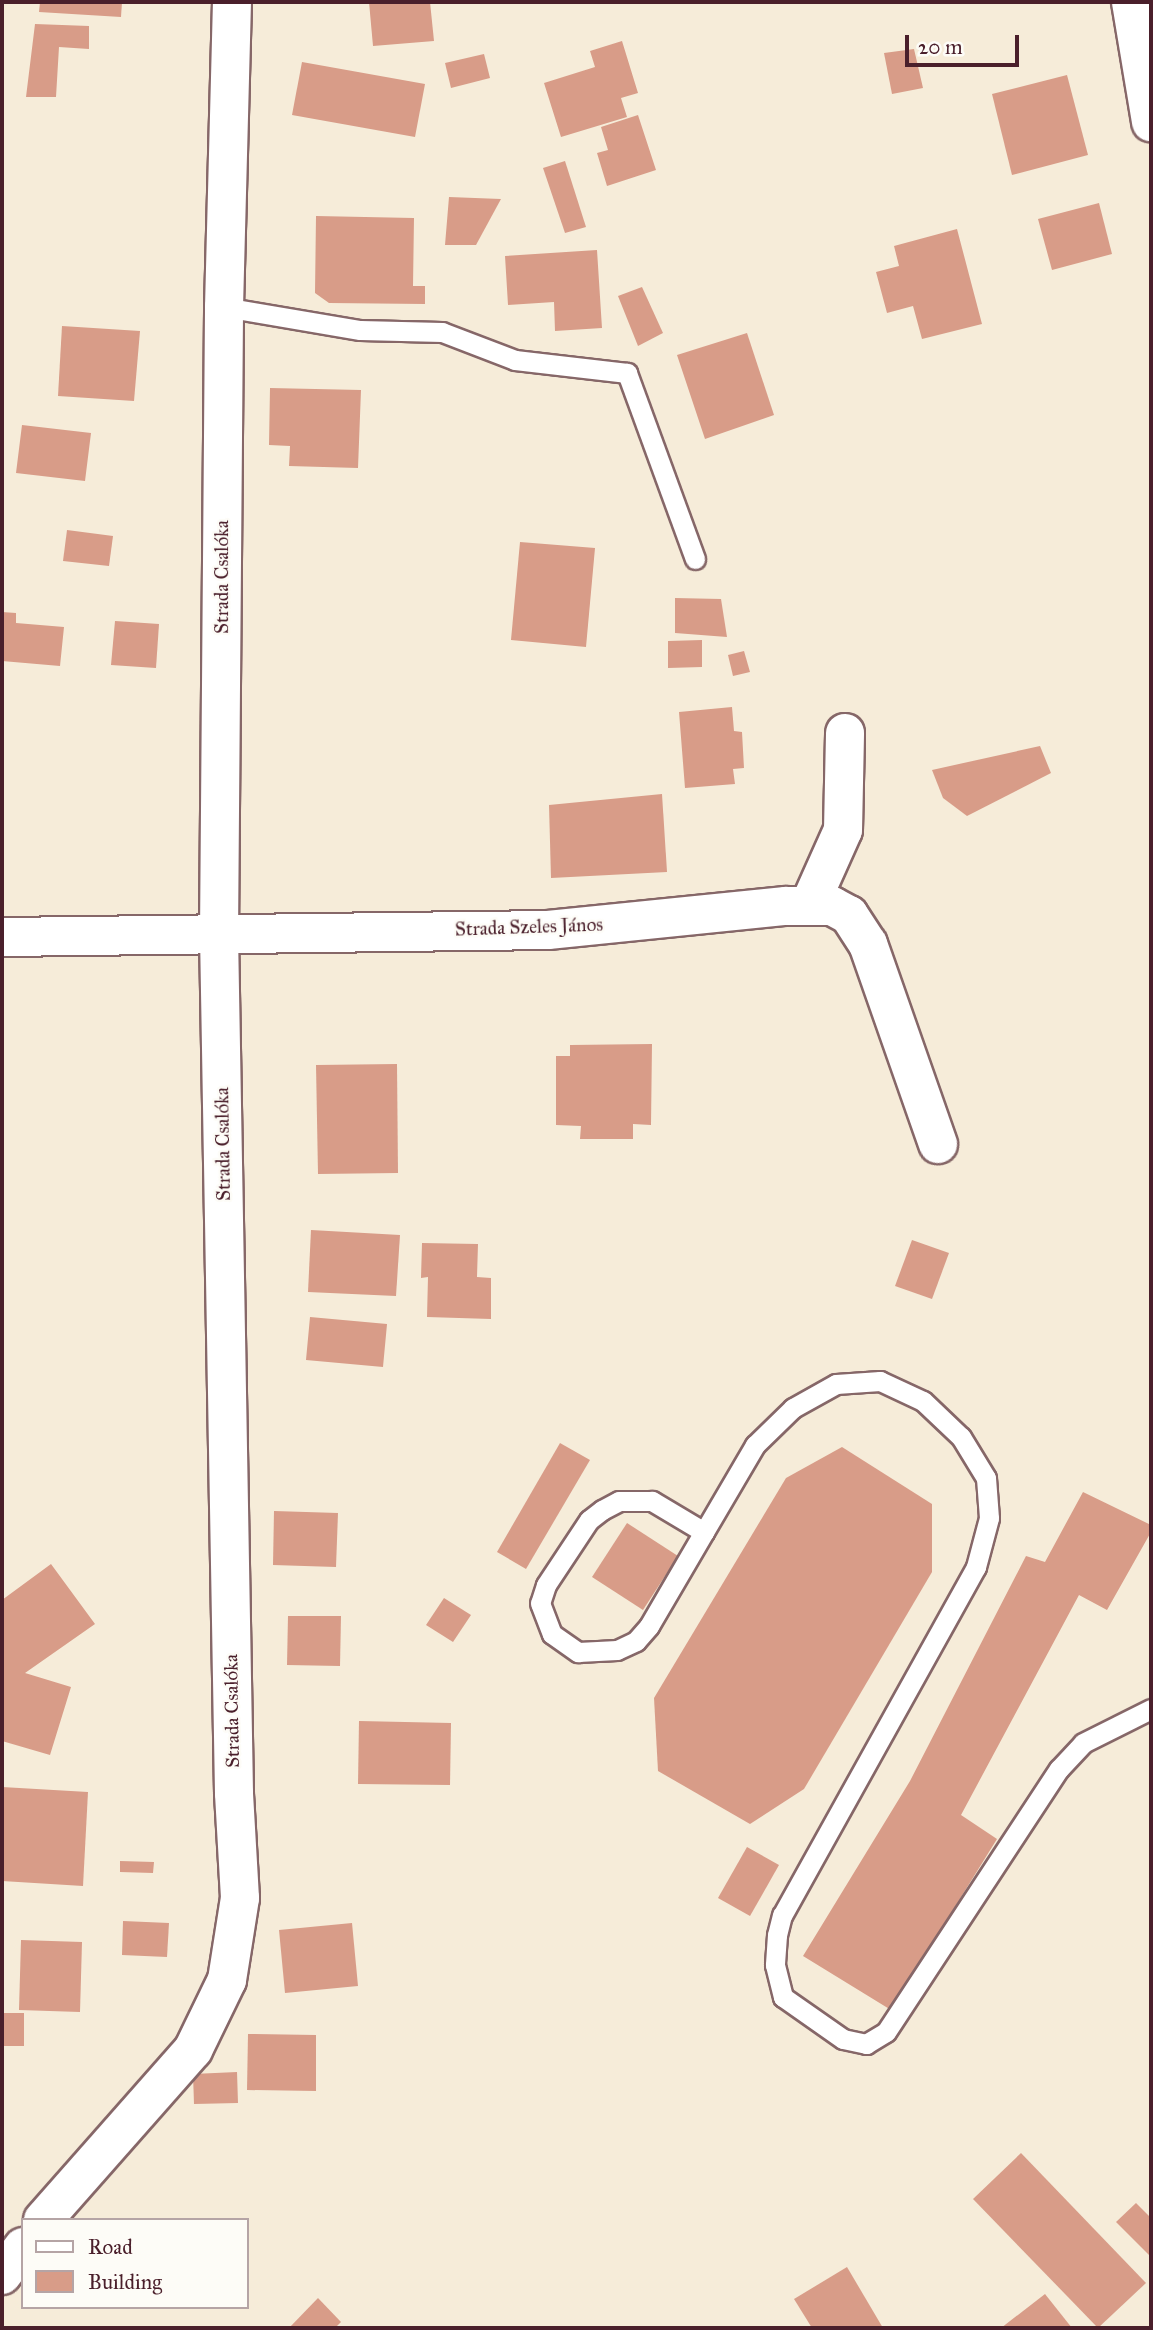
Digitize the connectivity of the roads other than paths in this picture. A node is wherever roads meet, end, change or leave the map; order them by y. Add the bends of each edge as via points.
1 (232, 2) edge
2 (1131, 2) edge
3 (1151, 122) edge
4 (224, 307) junction
5 (695, 559) dead end
6 (845, 733) dead end
7 (809, 906) junction
8 (219, 935) junction
9 (2, 937) edge
10 (938, 1144) dead end
11 (704, 1532) junction
12 (1151, 1709) edge
13 (45, 2218) edge
14 (21, 2250) edge
15 (2, 2275) edge

1 - 4 street, Strada Csalóka
2 - 3 street
4 - 5 lane via 360,330 442,332 527,363 627,373
4 - 8 street, Strada Csalóka
6 - 7 street via 843,830
7 - 8 street, Strada Szeles János via 548,930
7 - 10 street, Strada Szeles János via 832,906 849,915 868,944
8 - 9 street, Strada Szeles János
8 - 13 street, Strada Csalóka via 234,1793 240,1898 227,1980 193,2050
11 - 11 lane via 652,1501 619,1501 602,1510 589,1520 545,1585 540,1603 552,1634 578,1652 608,1652 636,1642
11 - 12 lane via 768,1431 793,1408 836,1384 880,1381 923,1401 961,1437 986,1478 989,1518 976,1567 782,1915 775,1965 783,1997 843,2039 866,2044 886,2032 1059,1769 1083,1743
14 - 15 street

